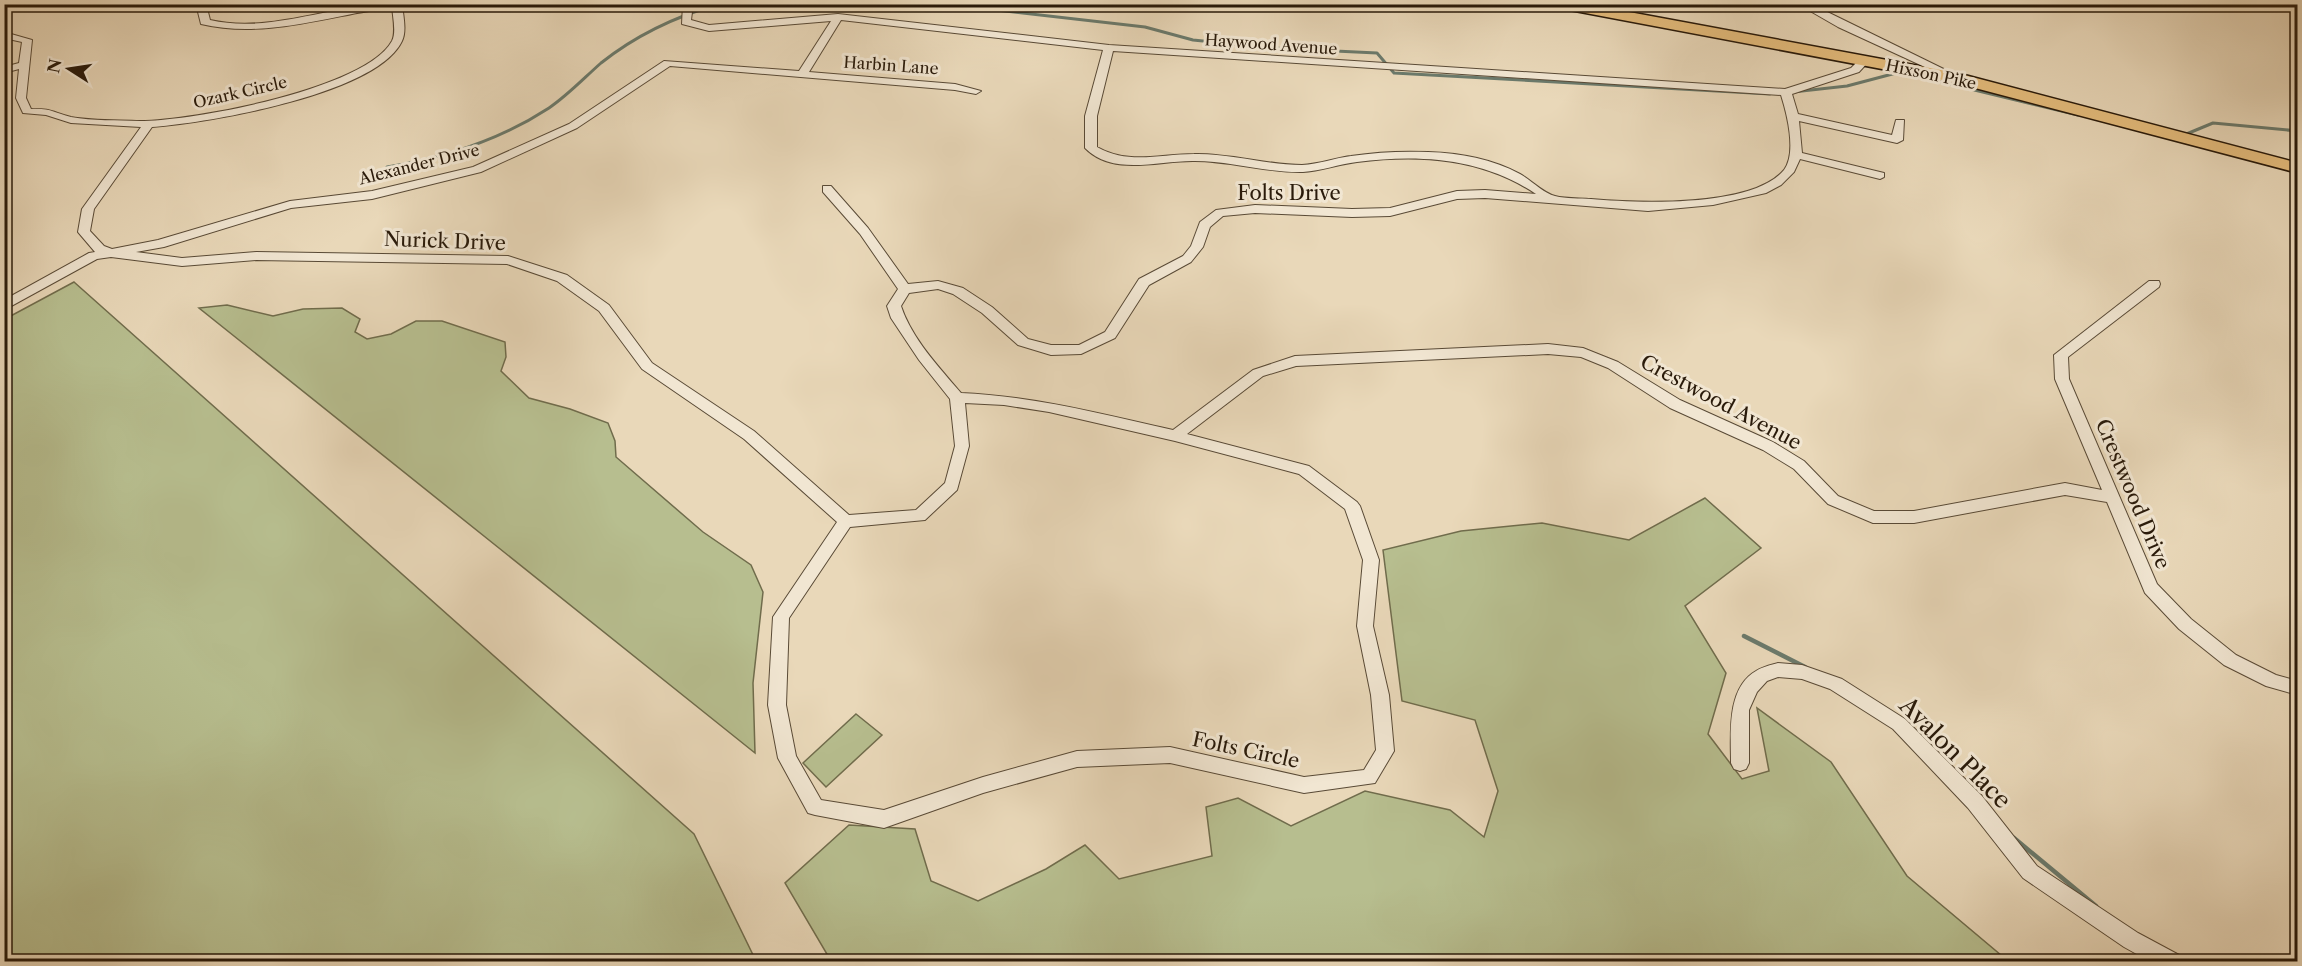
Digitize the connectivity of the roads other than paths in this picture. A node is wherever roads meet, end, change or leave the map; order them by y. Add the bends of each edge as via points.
1 (201, 4) edge
2 (387, 4) edge
3 (397, 4) edge
4 (688, 4) edge
5 (1559, 4) edge
6 (1803, 4) edge
7 (838, 17) junction
8 (4, 35) edge
9 (1109, 48) junction
10 (1865, 60) junction
11 (26, 64) junction
12 (4, 70) edge
13 (802, 75) junction
14 (1957, 78) junction
15 (976, 91) dead end
16 (1786, 92) junction
17 (1793, 116) junction
18 (1900, 122) dead end
19 (149, 124) junction
20 (1796, 155) junction
21 (2298, 168) edge
22 (1880, 175) dead end
23 (827, 189) dead end
24 (1551, 200) junction
25 (112, 253) junction
26 (2154, 284) dead end
27 (905, 289) junction
28 (4, 306) edge
29 (957, 398) junction
30 (1175, 436) junction
31 (2111, 497) junction
32 (846, 520) junction
33 (2298, 688) edge
34 (1740, 763) dead end
35 (2172, 962) edge

1 - 2 street via 205,22 219,27 249,27
3 - 19 street, Ozark Circle via 398,40 392,50 337,83 218,117
4 - 7 street, Haywood Avenue via 686,22 709,28
5 - 10 main road, Hixson Pike
6 - 14 street
7 - 9 street, Haywood Avenue
7 - 13 street
8 - 11 street, Ozark Circle via 27,40
9 - 16 street, Haywood Avenue
9 - 24 street via 1091,116 1091,148 1105,158 1124,162 1211,157 1305,168 1384,156 1428,156 1470,161 1506,172
10 - 14 main road, Hixson Pike
10 - 16 street, Haywood Avenue via 1855,70
11 - 12 street
11 - 19 street, Ozark Circle via 21,98 27,111 46,111 68,120
13 - 15 street, Harbin Lane
13 - 25 street, Alexander Drive via 668,63 573,126 477,170 372,195 290,205 160,244
14 - 21 main road, Hixson Pike
16 - 17 street
17 - 18 street via 1897,140
17 - 20 street
19 - 25 street, Nurick Drive via 88,209 84,232 100,249
20 - 22 street
20 - 24 street, Folts Drive via 1790,170 1777,182 1762,190 1713,201 1648,207
23 - 27 street via 864,231
24 - 27 street, Folts Drive via 1457,195 1390,212 1255,209 1220,213 1204,225 1197,247 1187,260 1144,282 1110,335 1082,349 1052,350 1023,342 958,291 938,285
25 - 28 street, Alexander Drive via 83,260
25 - 32 street, Nurick Drive via 182,262 256,256 508,261 562,278 603,308 647,366 749,435
26 - 31 street, Crestwood Drive via 2061,355 2062,380
27 - 29 street via 894,306 898,318
29 - 30 street, Folts Circle via 1049,407
29 - 32 street via 962,446 952,486 920,516
30 - 31 street, Crestwood Avenue via 1258,373 1295,361 1548,349 1583,353 1613,365 1675,404 1768,446 1799,465 1833,500 1873,518 1914,517 2065,489
30 - 32 street, Folts Circle via 1304,470 1352,506 1371,560 1365,626 1380,695 1385,751 1369,777 1304,785 1170,755 1077,759 983,785 884,819 816,807 787,758 777,705 781,617
31 - 33 street, Crestwood Drive via 2151,588 2185,624 2230,660 2272,681
34 - 35 street, Avalon Place via 1740,710 1750,687 1761,676 1778,670 1802,672 1836,684 1899,724 1975,802 2030,872 2131,940

